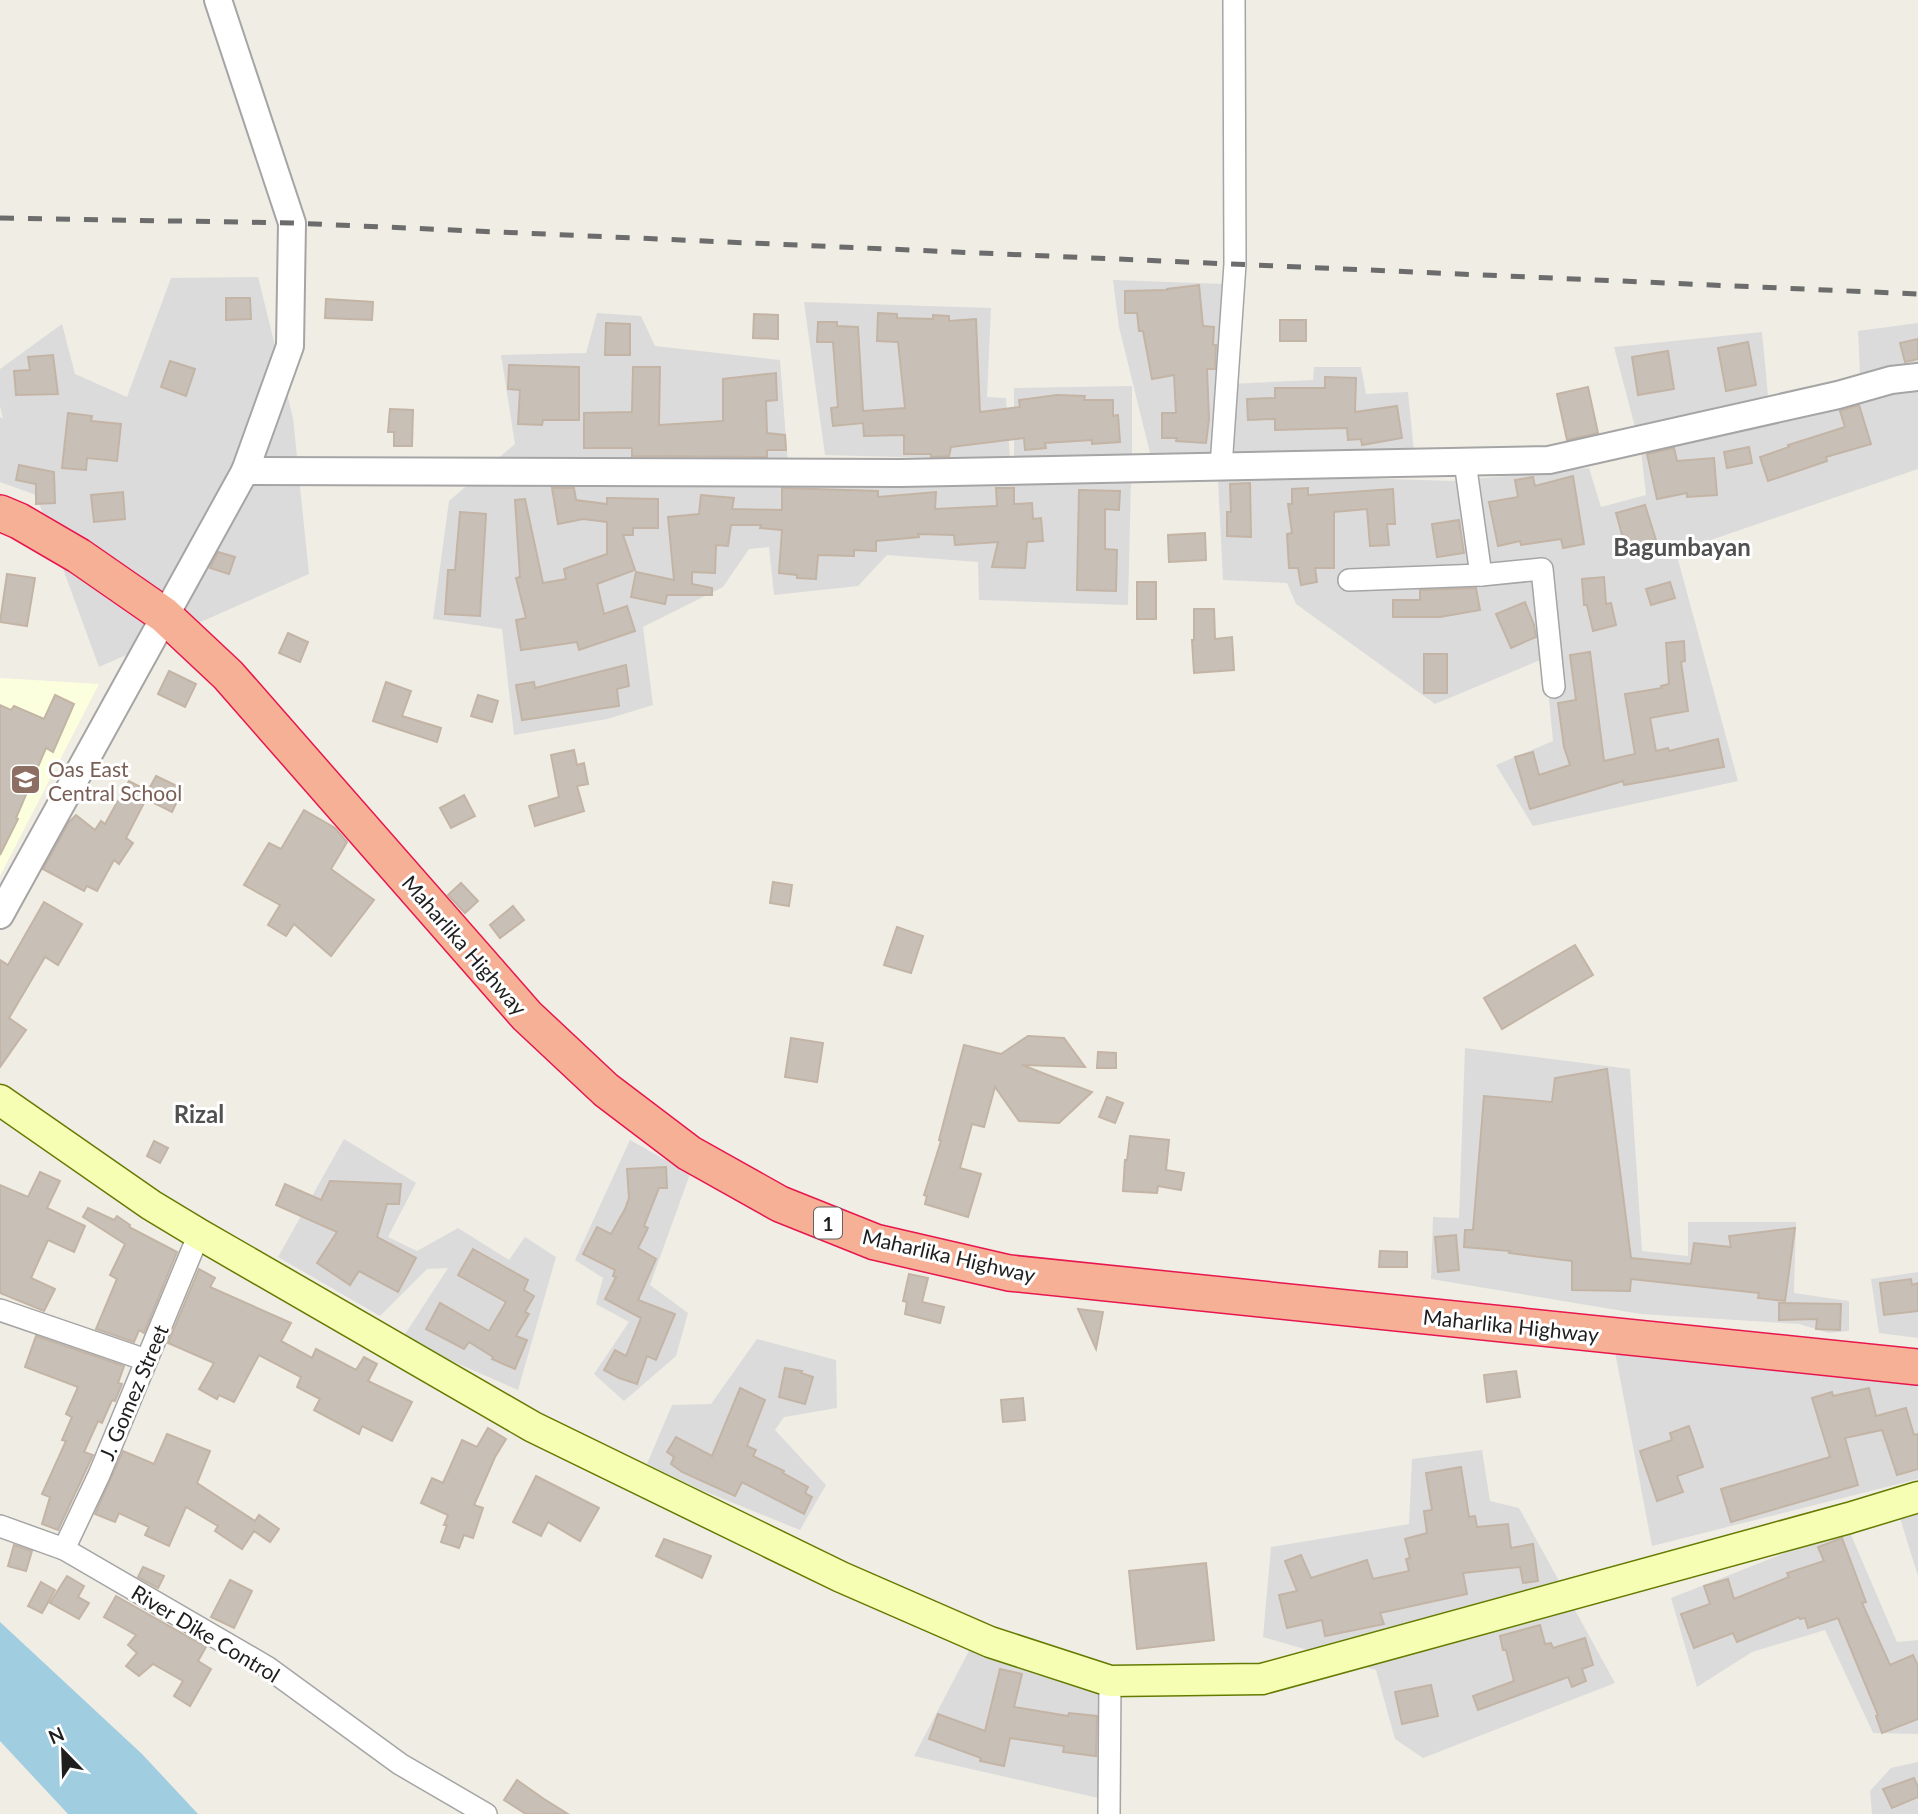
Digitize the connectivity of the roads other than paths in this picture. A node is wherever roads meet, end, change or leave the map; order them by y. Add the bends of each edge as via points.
1 (218, 0) edge
2 (1234, 0) edge
3 (1918, 377) edge
4 (1465, 462) junction
5 (1221, 467) junction
6 (245, 471) junction
7 (0, 513) edge
8 (1481, 575) junction
9 (1349, 580) dead end
10 (164, 615) junction
11 (1554, 687) dead end
12 (0, 915) edge
13 (1, 1103) edge
14 (199, 1234) junction
15 (0, 1310) edge
16 (146, 1360) junction
17 (1918, 1367) edge
18 (1918, 1497) edge
19 (0, 1526) edge
20 (64, 1549) junction
21 (1110, 1681) junction
22 (486, 1814) edge
23 (1109, 1814) edge

1 - 6 street via 292,223 290,346
2 - 5 street via 1235,264
3 - 4 street via 1549,460
4 - 5 street
4 - 8 street
5 - 6 street via 900,473
6 - 10 street
7 - 10 highway, Maharlika Highway / 1 via 79,556
8 - 9 street
8 - 11 street via 1542,569
10 - 12 street
10 - 17 highway, Maharlika Highway / 1 via 228,675 527,1016 606,1090 690,1153 780,1204 876,1242 1009,1273
13 - 14 main road
14 - 16 street, J. Gomez Street
14 - 21 main road via 533,1427 841,1577 990,1642
15 - 16 street
16 - 20 street, J. Gomez Street
18 - 21 main road via 1262,1679
19 - 20 street, River Dike Control
20 - 22 street, River Dike Control via 267,1667 400,1764
21 - 23 street

